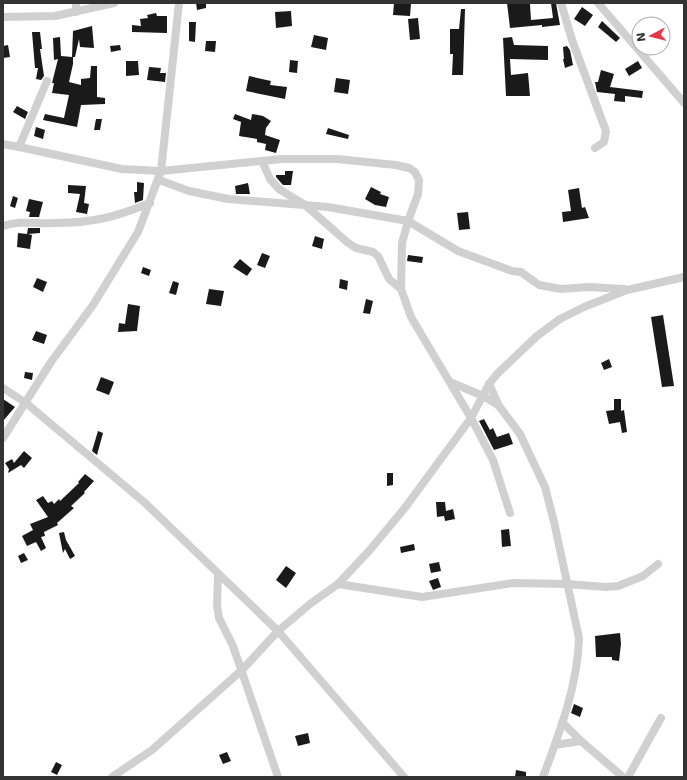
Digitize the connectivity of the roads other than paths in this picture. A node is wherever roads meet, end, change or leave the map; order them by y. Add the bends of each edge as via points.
1 (76, 3) edge
2 (114, 3) edge
3 (179, 3) edge
4 (562, 3) edge
5 (598, 3) edge
6 (76, 12) junction
7 (3, 17) edge
8 (47, 81) dead end
9 (684, 102) edge
10 (6, 144) edge
11 (19, 147) junction
12 (595, 148) dead end
13 (3, 152) edge
14 (262, 161) junction
15 (161, 171) junction
16 (159, 180) junction
17 (150, 203) junction
18 (305, 205) junction
19 (408, 221) junction
20 (3, 226) edge
21 (684, 277) edge
22 (401, 289) junction
23 (627, 290) junction
24 (450, 382) junction
25 (489, 384) junction
26 (3, 388) edge
27 (483, 396) junction
28 (26, 403) junction
29 (499, 406) junction
30 (471, 418) junction
31 (3, 438) edge
32 (510, 513) dead end
33 (658, 564) dead end
34 (218, 574) junction
35 (338, 584) junction
36 (567, 584) junction
37 (278, 631) junction
38 (242, 670) junction
39 (661, 718) dead end
40 (562, 722) junction
41 (581, 741) junction
42 (555, 745) junction
43 (115, 776) edge
44 (278, 777) edge
45 (404, 777) edge
46 (543, 777) edge
47 (623, 777) edge
48 (628, 777) edge

1 - 6 street
2 - 6 street
3 - 15 street
4 - 12 street via 572,40 606,131 604,142
5 - 9 street
6 - 7 street via 54,16
8 - 11 street
10 - 11 street
10 - 13 street
11 - 15 street via 122,170
14 - 15 street
14 - 18 street via 270,179 279,189
14 - 19 street via 338,159 396,164 409,168 417,174 419,180 418,194
15 - 16 street
16 - 17 street
16 - 18 street via 189,191 228,199
17 - 20 street via 105,219 56,224 14,222
17 - 28 street via 138,232 120,263 51,362
18 - 19 street
18 - 22 street via 347,242 378,256 389,279
19 - 22 street via 402,243
19 - 23 street via 458,251 521,272 539,285 561,289 589,286
21 - 23 street
22 - 24 street via 411,317
23 - 25 street via 560,319 537,336
24 - 27 street
24 - 30 street
25 - 27 street
25 - 29 street
26 - 28 street
27 - 29 street
27 - 30 street
28 - 31 street
28 - 34 street via 144,502
29 - 36 street via 520,434 545,487
30 - 32 street via 493,460
30 - 35 street via 404,509
33 - 36 street via 642,576 618,586 606,588
34 - 37 street
34 - 38 street via 219,618
35 - 36 street via 422,597 513,583
35 - 37 street
36 - 40 street via 579,638 578,655
37 - 38 street
37 - 45 street
38 - 43 street via 152,750
38 - 44 street
39 - 48 street
40 - 41 street
40 - 42 street
41 - 42 street
41 - 47 street
42 - 46 street

